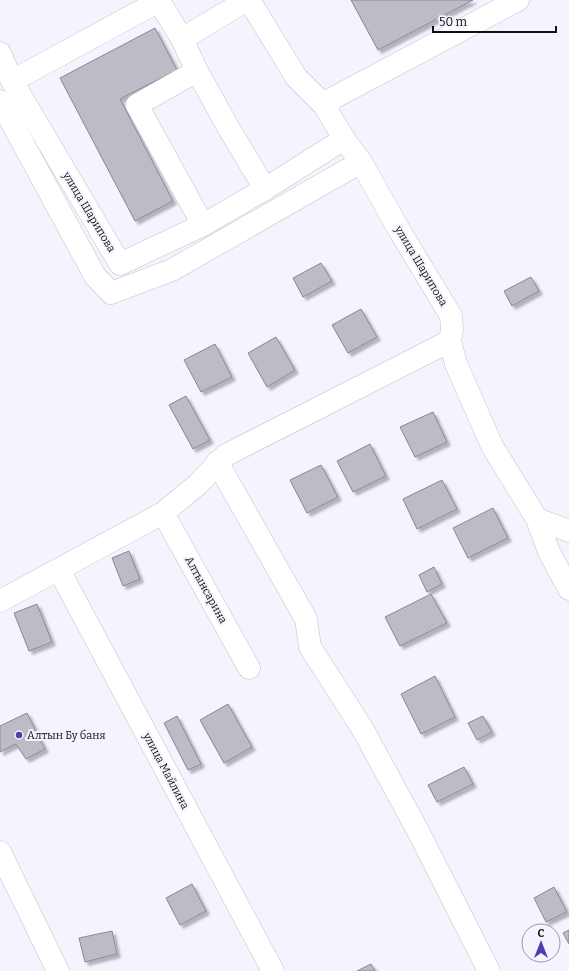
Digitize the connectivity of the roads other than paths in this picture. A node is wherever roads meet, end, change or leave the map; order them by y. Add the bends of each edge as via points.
1 (248, 0) edge
2 (518, 0) edge
3 (182, 39) junction
4 (0, 53) edge
5 (197, 71) junction
6 (12, 81) junction
7 (0, 100) edge
8 (324, 105) junction
9 (344, 139) junction
10 (361, 162) junction
11 (265, 189) junction
12 (203, 225) junction
13 (450, 341) junction
14 (218, 462) junction
15 (163, 513) junction
16 (537, 519) junction
17 (569, 531) edge
18 (59, 570) junction
19 (569, 589) edge
20 (0, 601) edge
21 (249, 668) dead end
22 (0, 852) edge
23 (58, 971) edge
24 (273, 971) edge
25 (489, 971) edge

1 - 3 street, улица Шарипова
1 - 8 street, улица Шарипова via 296,77
2 - 8 street
3 - 5 street
3 - 6 street via 159,1
4 - 6 street, улица Шарипова
5 - 11 street
5 - 12 street via 138,105
6 - 12 street, улица Шарипова via 120,264
7 - 10 street via 95,276 111,293 172,270
8 - 9 street, улица Шарипова
9 - 10 street, улица Шарипова
9 - 11 street, улица Шарипова
10 - 13 street, улица Шарипова via 451,316
11 - 12 street, улица Шарипова
13 - 14 street via 226,455
13 - 16 street, улица Шарипова via 456,364 492,446
14 - 15 street via 197,485
14 - 25 street via 306,619 310,647 362,728
15 - 18 street
15 - 21 street, Алтынсарина
16 - 17 street
16 - 19 street, улица Шарипова via 549,552
18 - 20 street
18 - 24 street, улица Майлина
22 - 23 street

